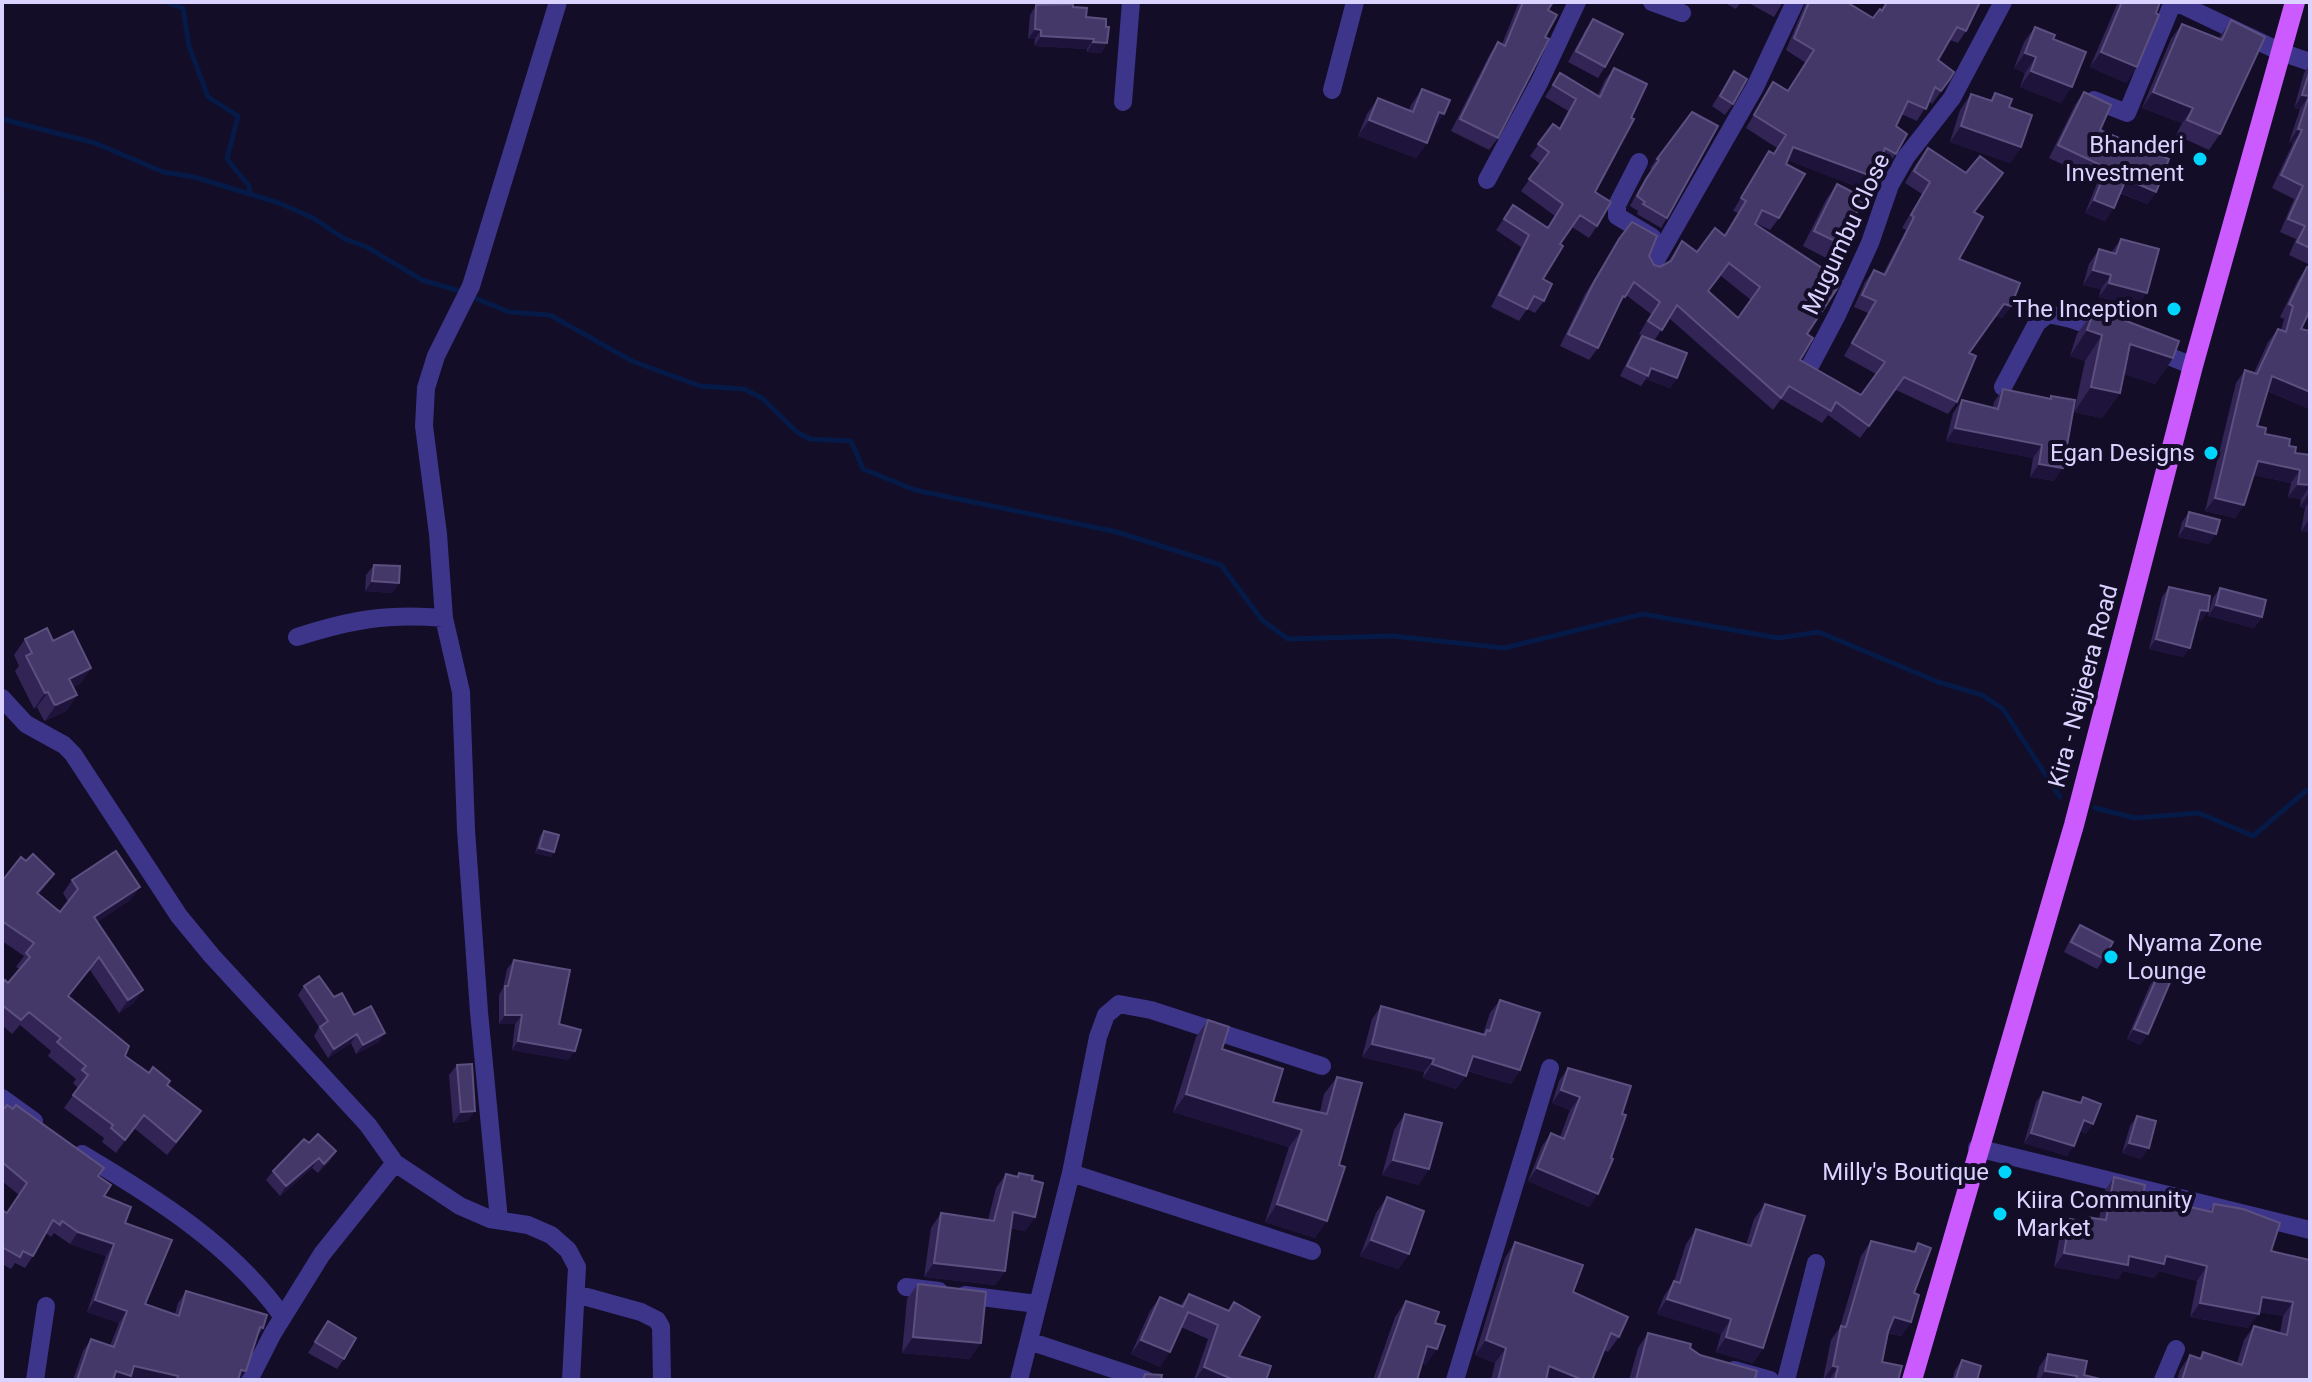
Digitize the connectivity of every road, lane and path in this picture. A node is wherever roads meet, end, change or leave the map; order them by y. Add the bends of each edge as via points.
1 (558, 2) edge
2 (1131, 2) edge
3 (1355, 2) edge
4 (1577, 2) edge
5 (1652, 2) edge
6 (1795, 2) edge
7 (2003, 2) edge
8 (2174, 2) edge
9 (2295, 2) edge
10 (1682, 13) dead end
11 (2281, 52) junction
12 (2310, 62) edge
13 (1332, 90) dead end
14 (2094, 100) edge
15 (1123, 102) dead end
16 (1639, 162) dead end
17 (1487, 180) dead end
18 (1665, 244) junction
19 (1652, 267) edge
20 (1810, 366) edge
21 (2193, 366) junction
22 (2003, 387) edge
23 (444, 618) junction
24 (297, 637) dead end
25 (2, 698) edge
26 (1322, 1066) dead end
27 (1550, 1068) dead end
28 (2, 1098) edge
29 (1977, 1148) junction
30 (395, 1163) junction
31 (1071, 1173) junction
32 (499, 1220) junction
33 (2310, 1230) edge
34 (1312, 1251) dead end
35 (1816, 1263) dead end
36 (906, 1287) dead end
37 (576, 1294) junction
38 (1037, 1304) junction
39 (46, 1306) dead end
40 (283, 1317) junction
41 (1029, 1341) junction
42 (2176, 1349) dead end
43 (1709, 1362) edge
44 (35, 1380) edge
45 (249, 1380) edge
46 (571, 1380) edge
47 (662, 1380) edge
48 (1019, 1380) edge
49 (1146, 1380) edge
50 (1455, 1380) edge
51 (1770, 1380) edge
52 (1786, 1380) edge
53 (1912, 1380) edge
54 (2163, 1380) edge

1 - 23 street via 471,286 426,388 424,426
2 - 15 street
3 - 13 street
4 - 17 street
5 - 10 street
6 - 18 street via 1755,87
7 - 20 street, Mugumbu Close via 1952,98 1890,185 1870,243
8 - 11 street
8 - 14 street via 2127,113
9 - 11 main road, Kira - Najjeera Road
11 - 12 street
11 - 21 main road, Kira - Najjeera Road
16 - 18 street via 1617,205 1617,216
18 - 19 street
21 - 22 street via 2048,314 2037,323
21 - 29 main road, Kira - Najjeera Road via 2074,825
23 - 24 street via 399,615 346,622
23 - 32 street via 461,692 479,1012
25 - 30 street via 26,724 73,754 179,916 368,1125
26 - 31 street via 1119,1004 1106,1015 1098,1037
27 - 50 street
28 - 40 street via 204,1236 245,1271
29 - 33 street
29 - 53 main road, Kira - Najjeera Road
30 - 32 street via 460,1206
30 - 40 street via 322,1254
31 - 34 street
31 - 38 street
32 - 37 street via 528,1225 559,1240 577,1267
35 - 52 street
36 - 38 street
37 - 46 street
37 - 47 street via 657,1320
38 - 41 street
39 - 44 street
40 - 45 street
41 - 48 street
41 - 49 street
42 - 54 street
43 - 51 street

